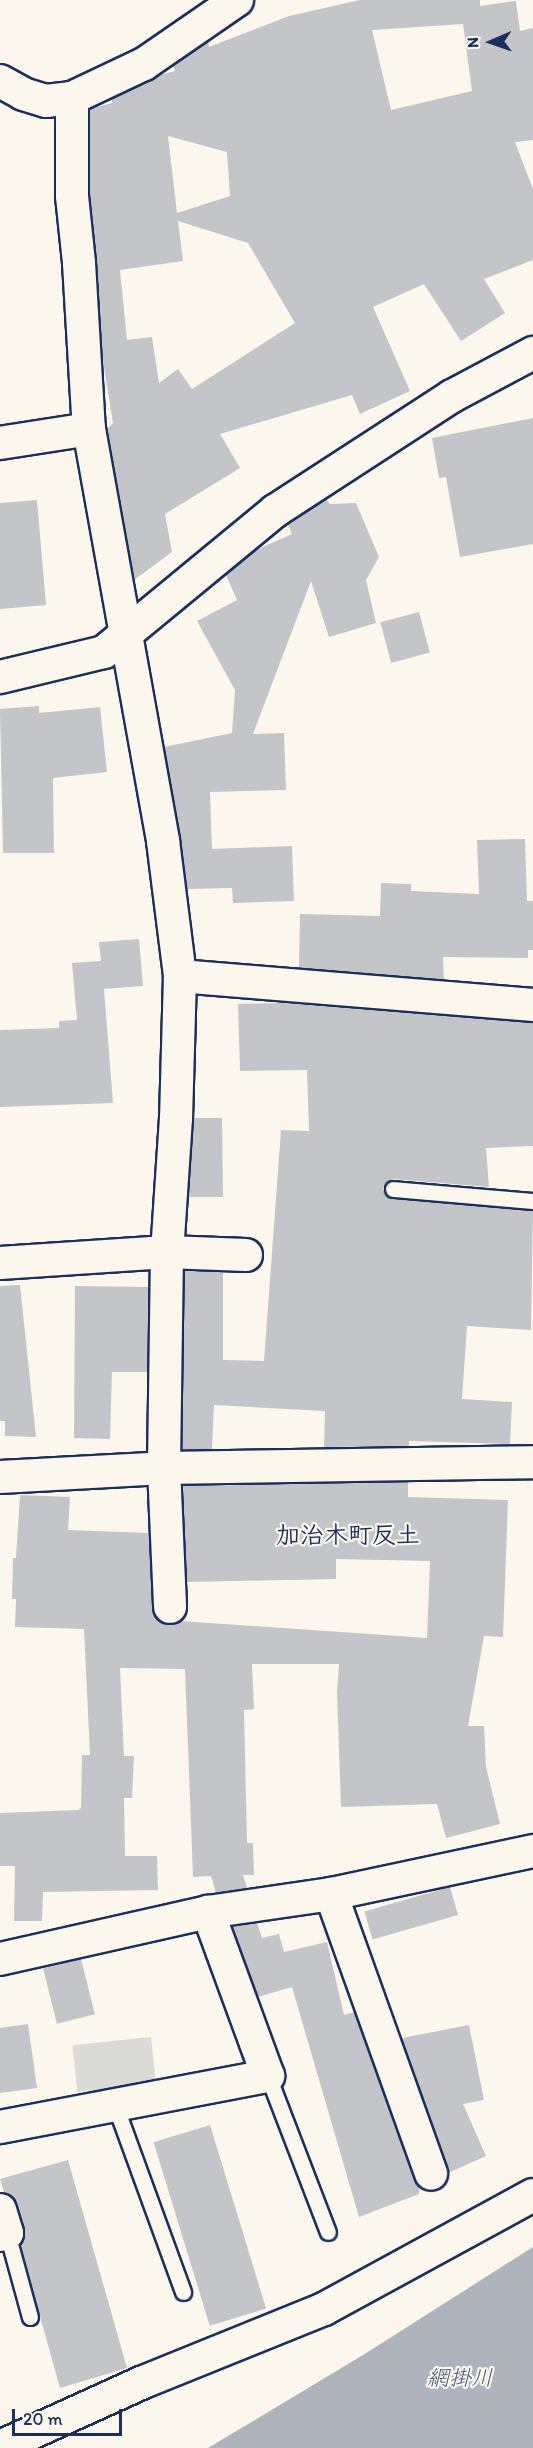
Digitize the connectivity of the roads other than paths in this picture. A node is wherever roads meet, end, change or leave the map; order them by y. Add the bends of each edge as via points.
1 (237, 0) edge
2 (0, 81) edge
3 (72, 98) junction
4 (533, 353) edge
5 (89, 429) junction
6 (0, 443) edge
7 (127, 633) junction
8 (0, 677) edge
9 (180, 976) junction
10 (533, 1005) edge
11 (393, 1189) dead end
12 (533, 1201) edge
13 (167, 1252) junction
14 (246, 1255) dead end
15 (0, 1263) edge
16 (533, 1462) edge
17 (164, 1468) junction
18 (0, 1477) edge
19 (170, 1607) dead end
20 (533, 1851) edge
21 (331, 1894) junction
22 (208, 1912) junction
23 (0, 1959) edge
24 (268, 2076) junction
25 (115, 2105) junction
26 (0, 2127) edge
27 (431, 2174) dead end
28 (533, 2195) edge
29 (2, 2226) edge
30 (328, 2232) dead end
31 (183, 2292) dead end
32 (30, 2318) dead end
33 (0, 2446) edge

1 - 3 street via 144,64
2 - 3 street via 46,101
3 - 5 street via 72,196
4 - 7 street via 452,396 275,511
5 - 6 street
5 - 7 street
7 - 8 street via 104,652
7 - 9 street via 163,841
9 - 10 street
9 - 13 street
11 - 12 lane
13 - 14 street
13 - 15 street
13 - 17 street
16 - 17 street
17 - 18 street
17 - 19 street
20 - 21 street
21 - 22 street
21 - 27 street
22 - 23 street
22 - 24 street
24 - 25 street
24 - 30 lane
25 - 26 street
25 - 31 lane
28 - 33 street via 324,2309 141,2383
29 - 32 lane

